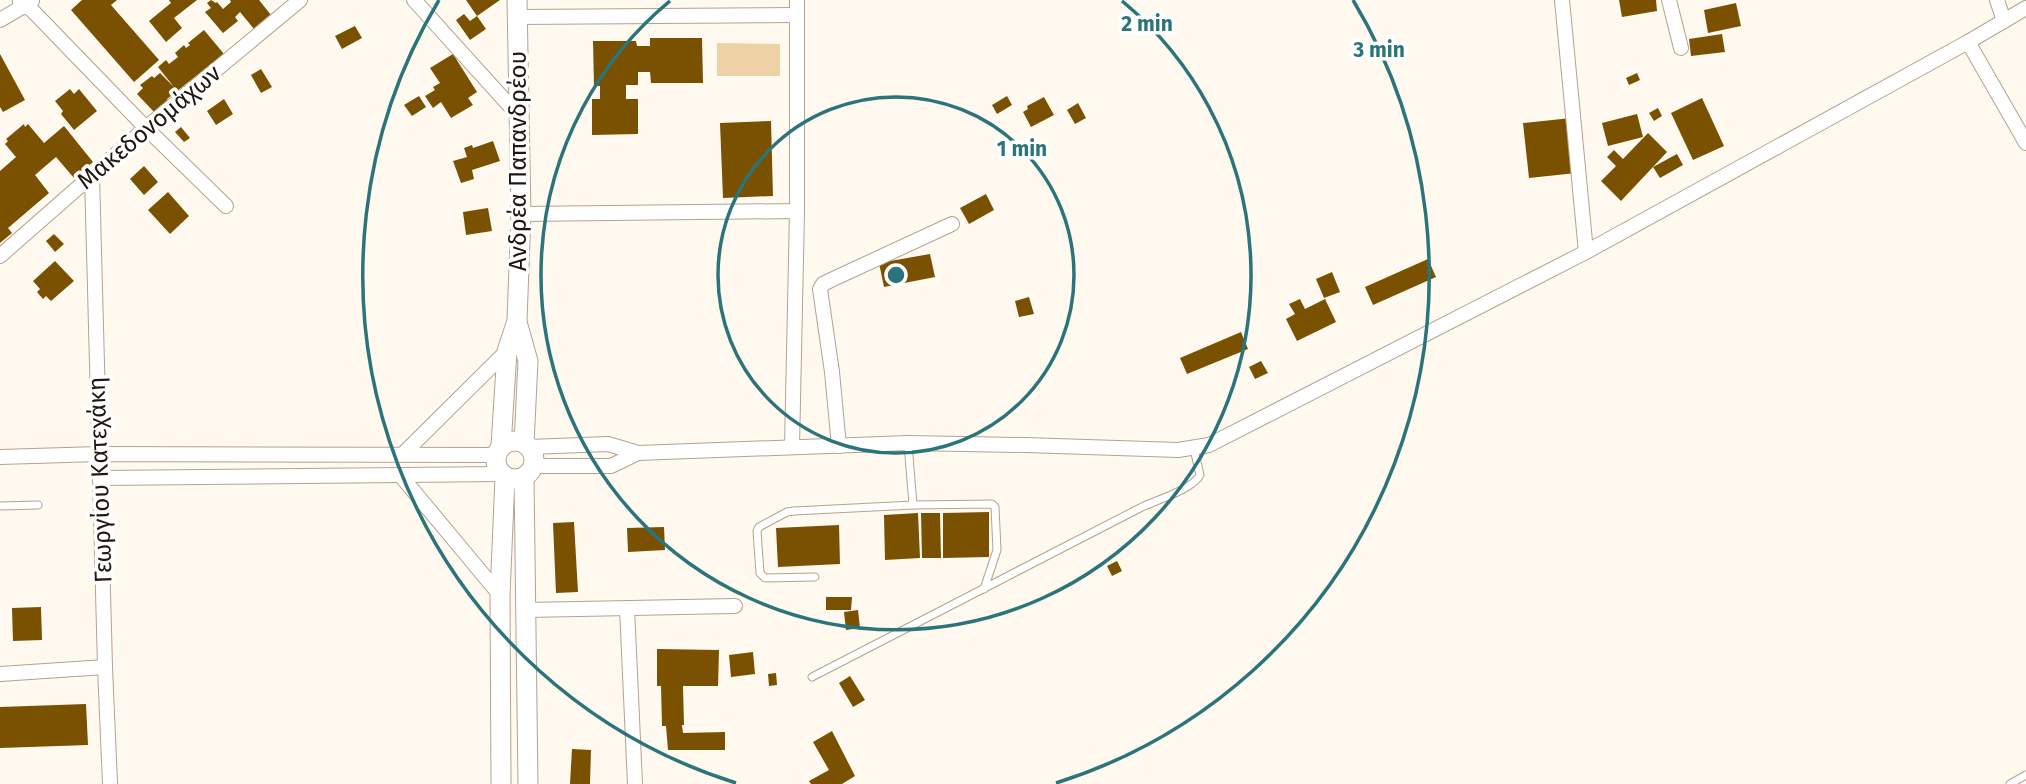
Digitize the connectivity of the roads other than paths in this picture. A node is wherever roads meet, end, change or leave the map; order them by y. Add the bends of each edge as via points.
1 (300, 0) edge
2 (414, 0) edge
3 (797, 0) edge
4 (1562, 0) edge
5 (1669, 0) edge
6 (1997, 0) edge
7 (27, 2) edge
8 (517, 8) edge
9 (2026, 8) edge
10 (797, 15) junction
11 (0, 20) edge
12 (2004, 21) junction
13 (1968, 43) junction
14 (1681, 48) dead end
15 (519, 116) junction
16 (146, 128) junction
17 (2026, 143) edge
18 (92, 175) junction
19 (226, 206) dead end
20 (797, 211) junction
21 (521, 214) junction
22 (952, 224) dead end
23 (1586, 252) junction
24 (0, 256) edge
25 (517, 321) junction
26 (507, 351) junction
27 (908, 443) junction
28 (839, 446) junction
29 (792, 447) junction
30 (1194, 449) junction
31 (638, 453) junction
32 (99, 454) junction
33 (264, 454) junction
34 (403, 454) junction
35 (0, 457) edge
36 (514, 460) junction
37 (401, 476) junction
38 (265, 477) junction
39 (100, 478) junction
40 (38, 505) dead end
41 (913, 505) junction
42 (0, 506) edge
43 (814, 577) dead end
44 (984, 589) junction
45 (500, 595) junction
46 (735, 606) dead end
47 (627, 608) junction
48 (526, 610) junction
49 (105, 667) junction
50 (0, 674) edge
51 (812, 677) dead end
52 (2026, 775) edge
53 (110, 784) edge
54 (501, 784) edge
55 (528, 784) edge
56 (635, 784) edge
57 (2010, 784) edge

1 - 16 street, Μακεδονομάχων
2 - 15 street
3 - 10 street
4 - 23 street
5 - 14 street
6 - 12 street
7 - 11 street
7 - 16 street
8 - 10 street
8 - 15 street, Ανδρέα Παπανδρέου
9 - 12 street
10 - 20 street
12 - 13 street
13 - 17 street
13 - 23 street
15 - 21 street, Ανδρέα Παπανδρέου
16 - 18 street, Μακεδονομάχων
16 - 19 street
18 - 24 street, Μακεδονομάχων
18 - 32 street, Γεωργίου Κατεχάκη
20 - 21 street
20 - 29 street
21 - 25 street, Ανδρέα Παπανδρέου
22 - 28 street via 820,289
23 - 30 street
25 - 26 street, Ανδρέα Παπανδρέου
25 - 36 street, Ανδρέα Παπανδρέου via 528,361
26 - 34 street
26 - 36 street, Ανδρέα Παπανδρέου
27 - 28 street
27 - 30 street
27 - 41 lane
28 - 29 street
29 - 31 street
30 - 44 lane via 1200,475 1197,481
31 - 36 street via 608,444
31 - 36 street via 611,466
32 - 33 street
32 - 35 street
32 - 39 street, Γεωργίου Κατεχάκη
33 - 34 street
33 - 38 street
34 - 36 street
36 - 37 street
36 - 45 street, Ανδρέα Παπανδρέου
36 - 48 street, Ανδρέα Παπανδρέου
37 - 38 street
37 - 45 street
38 - 39 street
39 - 49 street, Γεωργίου Κατεχάκη
40 - 42 lane
41 - 43 lane via 794,510 759,527 762,576
41 - 44 lane via 995,507 997,550
44 - 51 lane
45 - 54 street, Ανδρέα Παπανδρέου
46 - 47 street
47 - 48 street
47 - 56 street
48 - 55 street, Ανδρέα Παπανδρέου
49 - 50 street
49 - 53 street, Γεωργίου Κατεχάκη
52 - 57 lane

